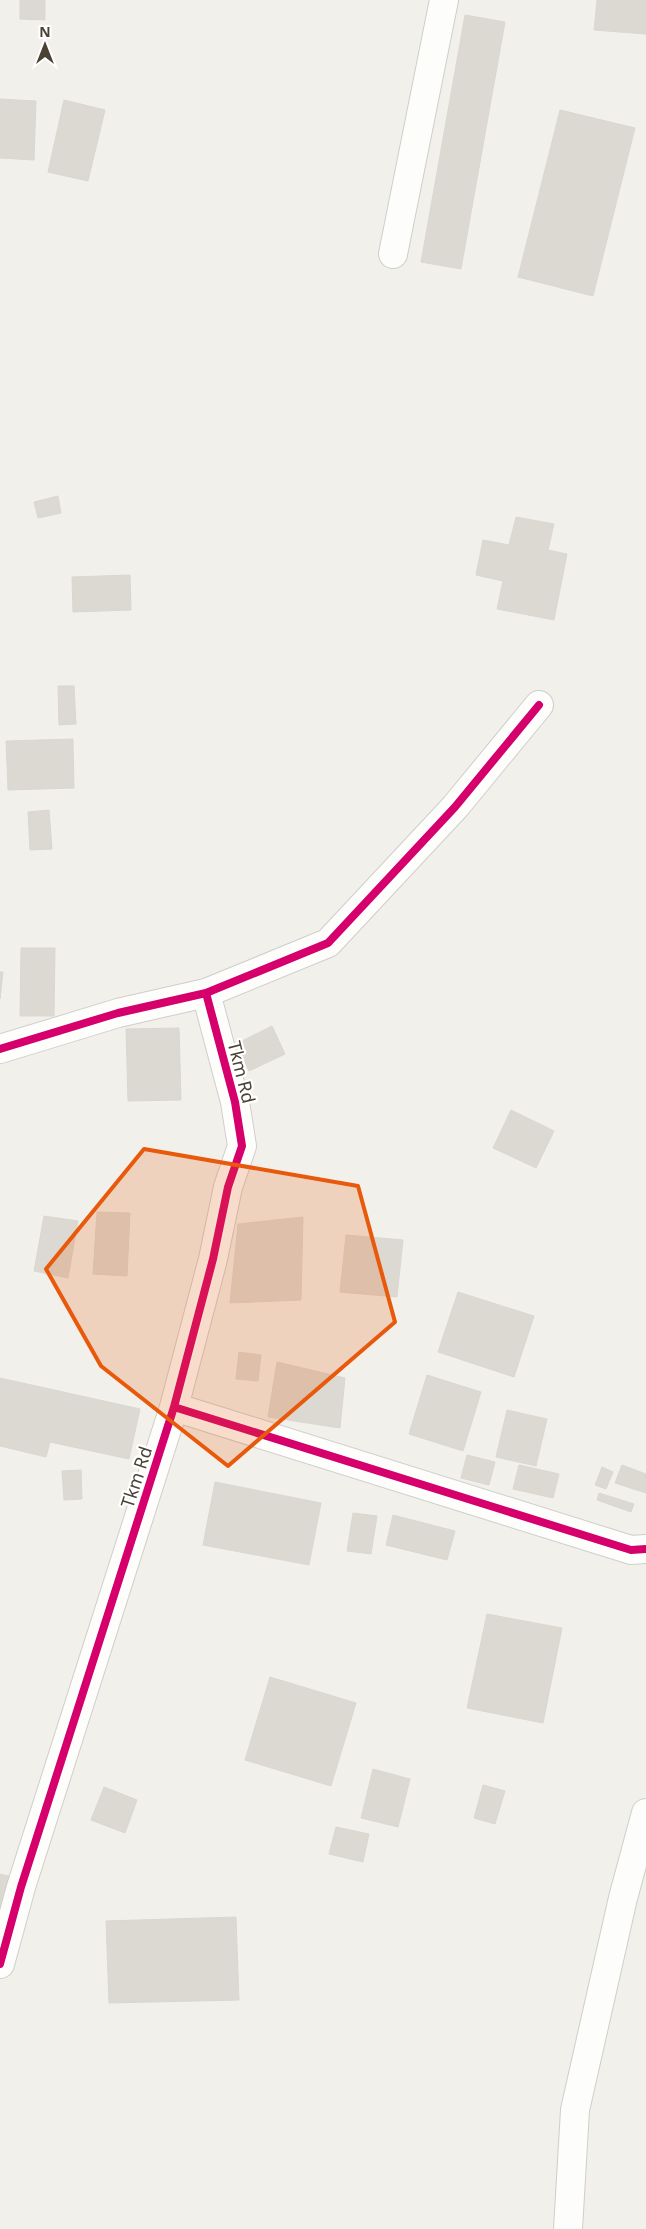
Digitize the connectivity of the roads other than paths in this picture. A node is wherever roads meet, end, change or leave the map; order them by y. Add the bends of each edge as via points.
1 (444, 0) edge
2 (393, 254) dead end
3 (539, 705) dead end
4 (206, 993) junction
5 (0, 1049) edge
6 (174, 1406) junction
7 (646, 1549) edge
8 (646, 1813) edge
9 (0, 1964) edge
10 (568, 2229) edge

1 - 2 street
3 - 4 street via 455,807 328,943
4 - 5 street via 118,1013
4 - 6 street, Tkm Rd via 235,1102 242,1146 228,1187 213,1259
6 - 7 street via 631,1550
6 - 9 street, Tkm Rd via 21,1887
8 - 10 street via 623,1898 575,2110

